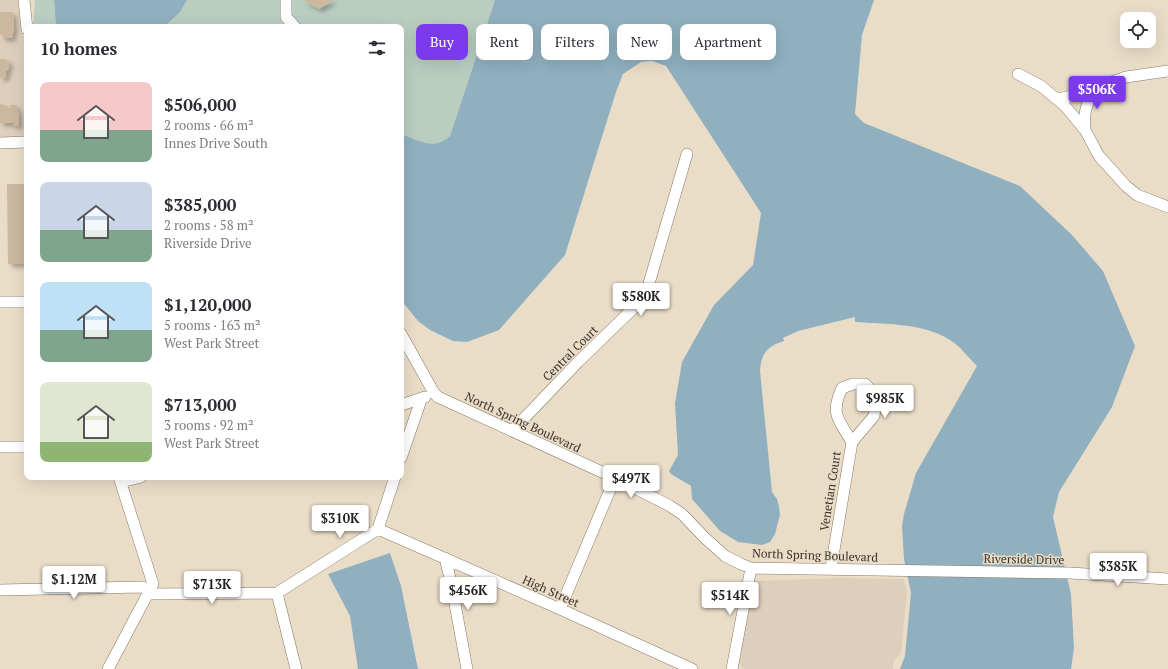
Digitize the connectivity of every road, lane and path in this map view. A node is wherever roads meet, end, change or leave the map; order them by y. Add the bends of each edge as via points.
1 (24, 0) edge
2 (286, 0) edge
3 (26, 24) edge
4 (292, 24) edge
5 (1168, 71) edge
6 (1018, 74) dead end
7 (1093, 88) junction
8 (1058, 100) junction
9 (1085, 130) junction
10 (24, 142) edge
11 (0, 143) edge
12 (687, 154) dead end
13 (1168, 207) edge
14 (0, 302) edge
15 (24, 302) edge
16 (404, 339) edge
17 (434, 393) junction
18 (421, 400) junction
19 (404, 404) edge
20 (512, 431) junction
21 (852, 442) junction
22 (0, 447) edge
23 (24, 447) edge
24 (404, 449) edge
25 (615, 478) junction
26 (120, 480) edge
27 (394, 480) edge
28 (378, 529) junction
29 (445, 558) junction
30 (750, 568) junction
31 (831, 568) junction
32 (903, 570) joint
33 (1168, 579) edge
34 (0, 590) edge
35 (149, 592) junction
36 (277, 593) junction
37 (560, 609) junction
38 (108, 669) edge
39 (296, 669) edge
40 (467, 669) edge
41 (692, 669) edge
42 (732, 669) edge

1 - 3 street
2 - 4 street via 286,17
5 - 7 street via 1126,76
6 - 8 street via 1042,86
7 - 8 street
7 - 9 street via 1084,112
8 - 9 street
9 - 13 street via 1099,156 1122,183 1137,195
10 - 11 street
12 - 20 street, Central Court via 645,297
14 - 15 street
16 - 17 street, North Spring Boulevard
17 - 18 street
17 - 20 street, North Spring Boulevard via 438,398
18 - 19 street
18 - 24 street
20 - 25 street, North Spring Boulevard
21 - 21 street, Venetian Court via 874,416 874,393 865,384 853,384 842,388 836,400 836,414
21 - 31 street, Venetian Court
22 - 23 street
25 - 30 street, North Spring Boulevard via 670,506 682,514 725,556
25 - 37 street
26 - 35 street via 152,580
27 - 28 street
28 - 29 street, High Street
28 - 36 street
29 - 37 street, High Street
29 - 40 street
30 - 31 street, North Spring Boulevard
30 - 42 street
31 - 32 street, North Spring Boulevard
32 - 33 street, Riverside Drive via 1070,573
34 - 35 street via 142,588
35 - 36 street
35 - 38 street
36 - 39 street
37 - 41 street, High Street

